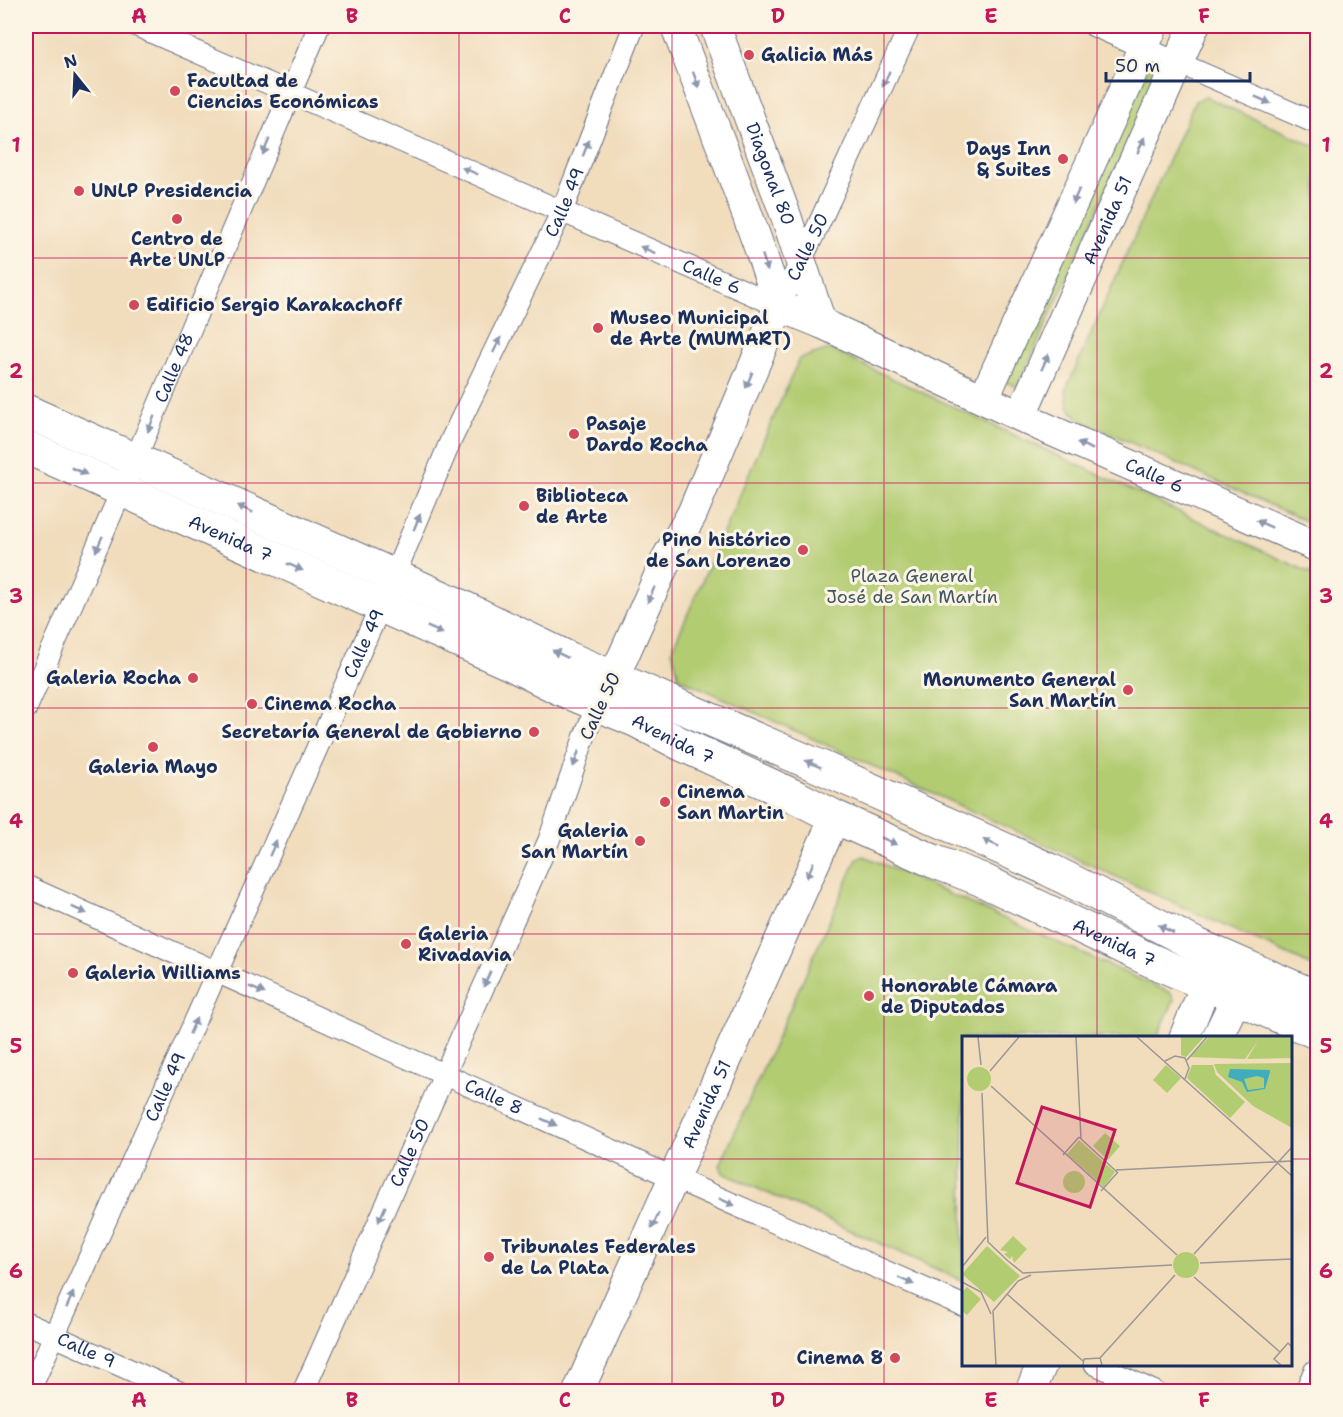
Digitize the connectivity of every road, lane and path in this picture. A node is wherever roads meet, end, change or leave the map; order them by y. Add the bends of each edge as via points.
1 (137, 26) edge
2 (318, 26) edge
3 (634, 26) edge
4 (676, 26) edge
5 (715, 26) edge
6 (910, 26) edge
7 (1094, 26) edge
8 (1194, 26) edge
9 (1149, 36) edge
10 (1178, 62) junction
11 (289, 93) junction
12 (1317, 124) edge
13 (562, 211) junction
14 (801, 262) junction
15 (779, 306) junction
16 (821, 323) junction
17 (984, 398) junction
18 (26, 411) edge
19 (1021, 415) junction
20 (26, 447) edge
21 (135, 460) junction
22 (122, 490) junction
23 (1317, 548) edge
24 (394, 576) junction
25 (381, 606) junction
26 (605, 691) junction
27 (26, 709) edge
28 (835, 818) junction
29 (26, 886) edge
30 (1251, 967) junction
31 (1213, 970) junction
32 (217, 972) junction
33 (1317, 998) edge
34 (1236, 999) junction
35 (1317, 1033) edge
36 (1185, 1036) edge
37 (1218, 1036) edge
38 (444, 1075) junction
39 (674, 1178) junction
40 (962, 1306) edge
41 (26, 1323) edge
42 (54, 1336) junction
43 (1042, 1366) edge
44 (1062, 1366) edge
45 (1097, 1366) edge
46 (1317, 1374) edge
47 (29, 1392) edge
48 (179, 1392) edge
49 (303, 1392) edge
50 (578, 1392) edge
51 (1030, 1392) edge
52 (1050, 1392) edge
53 (1155, 1392) edge
54 (1310, 1392) edge

1 - 11 street, Calle 6
2 - 11 street, Calle 48
13 -> 3 street, Calle 49
4 -> 15 street, Diagonal 80 via 758,240
5 - 14 street, Diagonal 80
6 -> 14 street, Calle 50
7 - 9 street
8 - 10 street, Avenida 51
9 - 10 street
9 -> 17 street
10 -> 12 street
19 -> 10 street, Avenida 51
13 -> 11 street, Calle 6
11 -> 21 street, Calle 48
15 -> 13 street, Calle 6
24 -> 13 street, Calle 49 via 451,440
14 - 15 street, Calle 50
14 - 16 street, Diagonal 80
15 - 16 street, Calle 6
15 -> 26 street, Calle 50 via 692,514 667,558
16 - 17 street, Calle 6
17 - 19 street, Calle 6
18 - 21 main road, Avenida 7
23 -> 19 street, Calle 6
20 -> 22 main road, Avenida 7
21 - 22 street, Calle 48
24 -> 21 main road, Avenida 7
22 -> 25 main road, Avenida 7
22 -> 27 street, Calle 48
24 - 25 street, Calle 49
26 -> 24 main road, Avenida 7
25 -> 26 main road, Avenida 7
32 -> 25 street, Calle 49
26 - 28 main road, Avenida 7 via 635,720
31 -> 26 main road, Avenida 7 via 1048,869 827,770
26 -> 38 street, Calle 50 via 584,738 549,840
28 -> 31 main road, Avenida 7 via 980,879 1148,959
28 -> 39 street, Avenida 51
29 -> 32 street, Calle 8
30 - 31 main road, Avenida 7
30 - 33 main road, Avenida 7
30 - 34 street
31 - 34 main road, Avenida 7
31 - 36 street
32 -> 38 street, Calle 8
42 -> 32 street, Calle 49
34 - 35 main road, Avenida 7
34 - 37 street
38 -> 39 street, Calle 8
38 -> 49 street, Calle 50
39 -> 40 street, Calle 8
39 -> 50 street, Avenida 51
41 - 42 street, Calle 9
42 - 47 street, Calle 49
42 - 48 street, Calle 9
43 - 51 street
44 - 52 street
45 - 53 street
46 - 54 street

